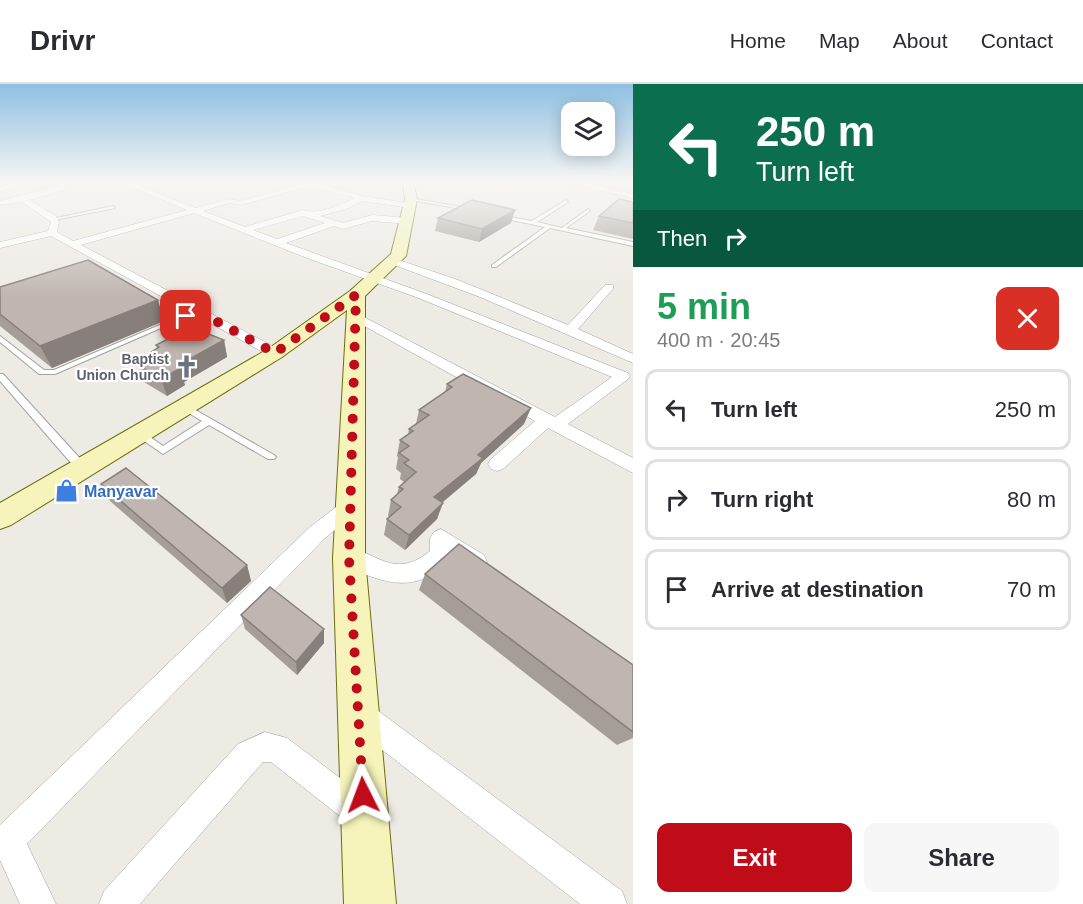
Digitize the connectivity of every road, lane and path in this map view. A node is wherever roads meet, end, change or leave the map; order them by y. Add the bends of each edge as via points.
1 (54, 220) edge
2 (157, 220) edge
3 (219, 220) edge
4 (276, 220) edge
5 (327, 220) edge
6 (369, 220) edge
7 (400, 220) edge
8 (520, 220) edge
9 (537, 220) edge
10 (574, 220) edge
11 (408, 221) joint
12 (334, 223) junction
13 (533, 223) junction
14 (550, 226) junction
15 (564, 228) junction
16 (243, 230) junction
17 (52, 233) junction
18 (278, 242) junction
19 (0, 244) edge
20 (72, 244) junction
21 (633, 244) edge
22 (393, 261) junction
23 (494, 266) dead end
24 (609, 287) dead end
25 (362, 298) junction
26 (197, 311) junction
27 (164, 315) dead end
28 (174, 321) junction
29 (571, 329) junction
30 (0, 338) edge
31 (275, 353) junction
32 (633, 359) edge
33 (630, 374) edge
34 (0, 376) edge
35 (185, 407) junction
36 (208, 421) junction
37 (551, 422) junction
38 (140, 434) junction
39 (271, 457) dead end
40 (497, 464) dead end
41 (633, 466) edge
42 (82, 468) junction
43 (351, 506) junction
44 (0, 517) edge
45 (349, 558) junction
46 (499, 578) edge
47 (359, 714) junction
48 (364, 815) junction
49 (38, 904) edge
50 (117, 904) edge
51 (370, 904) edge
52 (609, 904) edge

1 - 17 street
2 - 20 street
3 - 16 street
4 - 16 street
5 - 12 street
6 - 12 street via 347,226
7 - 11 street
8 - 13 lane
9 - 13 lane
10 - 15 lane
11 - 22 main road via 401,250
12 - 18 street
13 - 14 lane
14 - 15 lane
14 - 23 lane
15 - 21 lane
16 - 18 street
17 - 19 street
17 - 20 street
18 - 25 street
20 - 26 street via 108,268
22 - 25 main road
22 - 29 street
24 - 29 street
25 - 31 main road
25 - 33 street via 420,295
25 - 37 street
25 - 43 main road
26 - 28 lane
26 - 31 street
27 - 28 lane
28 - 30 lane via 48,373
29 - 32 street
31 - 35 main road
33 - 37 street
34 - 42 lane
35 - 36 lane
35 - 38 main road
36 - 38 lane via 163,451
36 - 39 lane
37 - 40 street
37 - 41 street
38 - 42 main road
42 - 44 main road
43 - 45 main road
43 - 49 street via 317,533 8,840
45 - 46 street via 408,576 441,555 441,538
45 - 47 main road
47 - 48 main road
47 - 52 street
48 - 50 street via 277,748 258,747
48 - 51 main road

